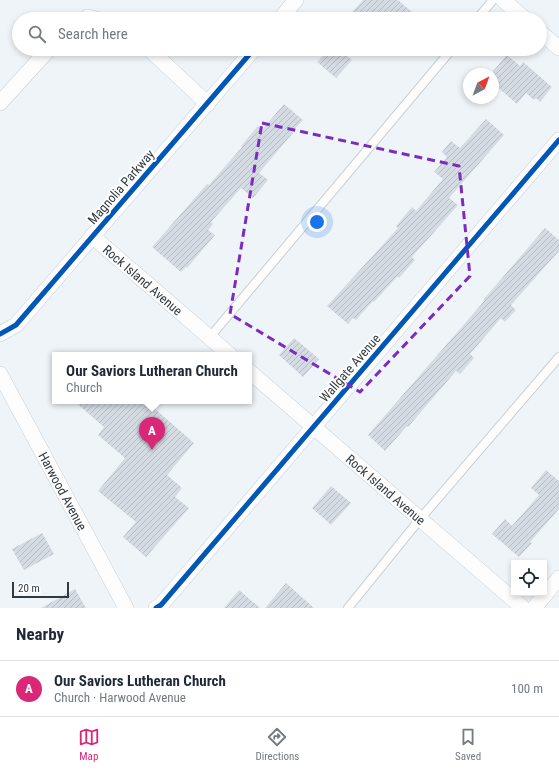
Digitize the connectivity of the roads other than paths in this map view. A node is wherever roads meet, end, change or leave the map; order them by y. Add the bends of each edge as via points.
1 (296, 0) edge
2 (493, 0) edge
3 (503, 0) edge
4 (286, 12) edge
5 (483, 12) edge
6 (517, 12) edge
7 (547, 38) edge
8 (559, 48) edge
9 (43, 56) edge
10 (157, 56) edge
11 (248, 56) edge
12 (446, 56) edge
13 (0, 104) edge
14 (208, 104) junction
15 (559, 140) edge
16 (92, 236) junction
17 (0, 334) edge
18 (210, 337) junction
19 (227, 352) edge
20 (559, 357) edge
21 (0, 374) edge
22 (252, 374) edge
23 (314, 427) junction
24 (420, 519) junction
25 (559, 578) edge
26 (126, 608) edge
27 (156, 608) edge
28 (348, 608) edge
29 (523, 608) edge
30 (534, 608) edge

1 - 4 street
2 - 5 lane
3 - 6 street
7 - 8 street
9 - 13 street
10 - 14 street
11 - 14 street, Magnolia Parkway
12 - 18 lane
14 - 16 street, Magnolia Parkway
15 - 23 street, Wallgate Avenue
16 - 17 street, Magnolia Parkway via 16,325
16 - 18 street, Rock Island Avenue
18 - 19 street, Rock Island Avenue
20 - 24 lane
21 - 26 street, Harwood Avenue
22 - 23 street, Rock Island Avenue
23 - 24 street, Rock Island Avenue
23 - 27 street, Wallgate Avenue
24 - 28 lane
24 - 29 street, Rock Island Avenue
25 - 30 street

